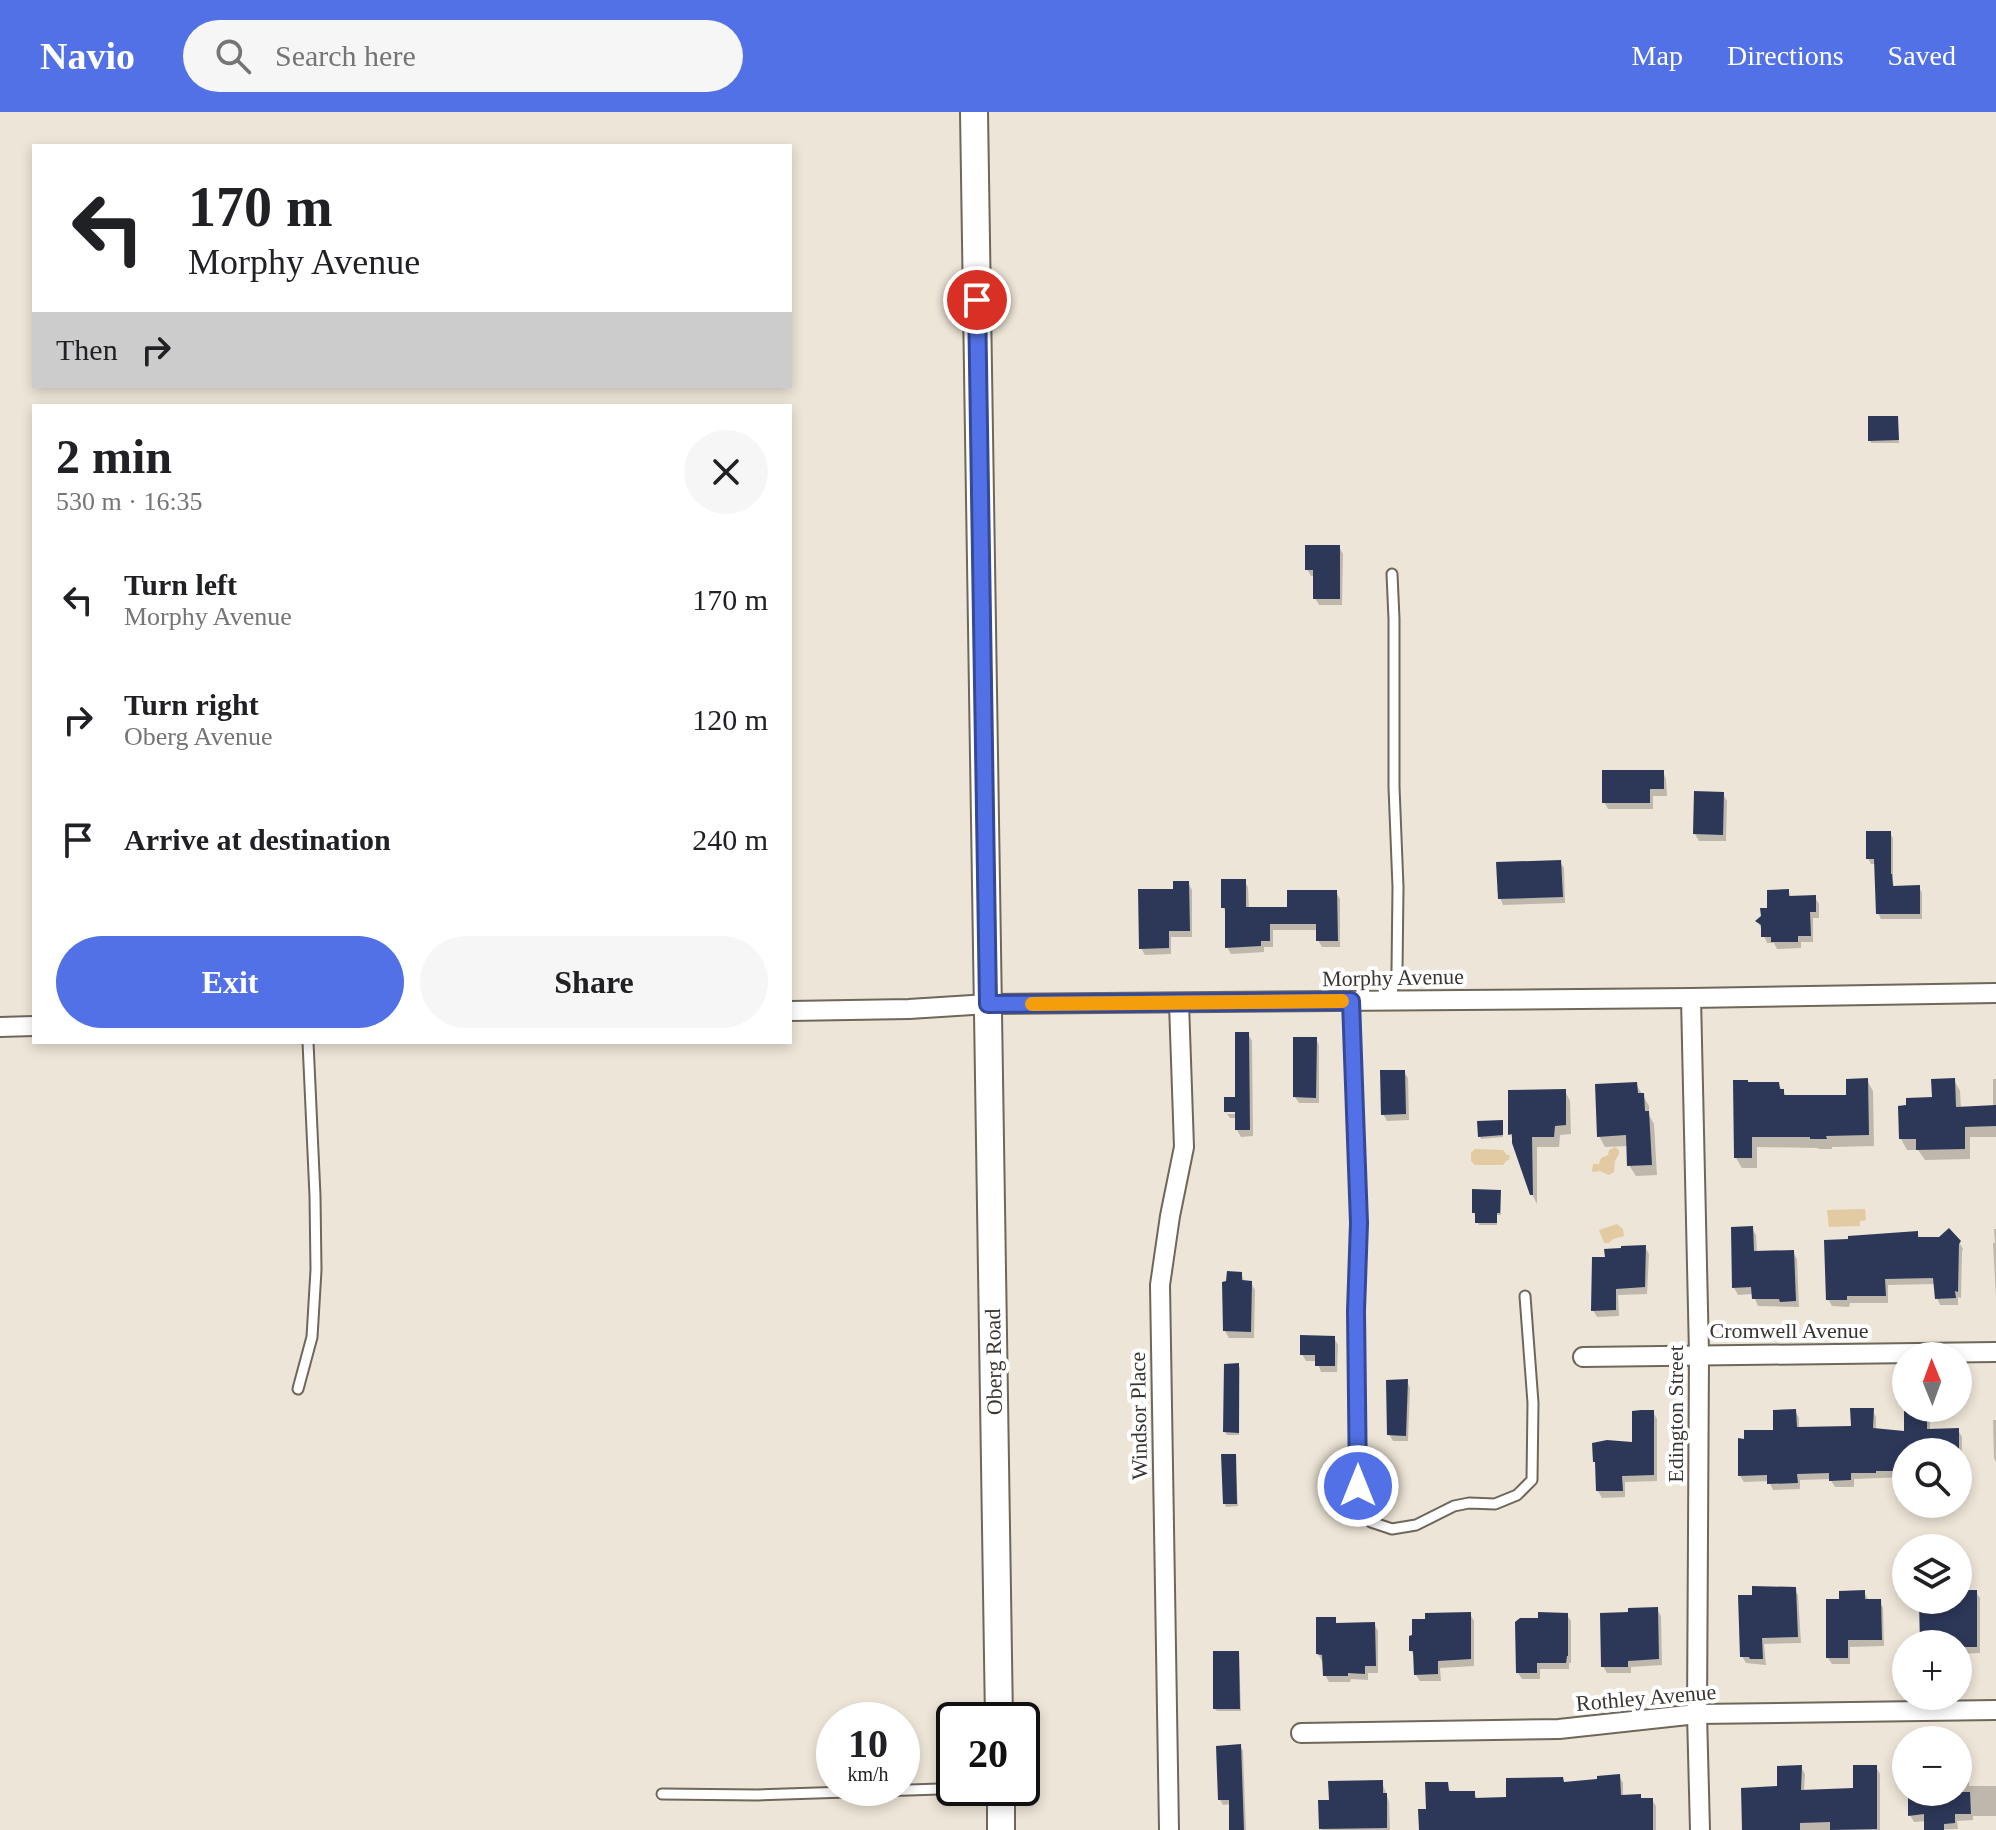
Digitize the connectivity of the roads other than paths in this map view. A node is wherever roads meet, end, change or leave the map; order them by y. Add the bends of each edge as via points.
1 (974, 112) edge
2 (1392, 574) dead end
3 (1996, 993) edge
4 (1691, 998) junction
5 (1351, 1001) junction
6 (1390, 1001) junction
7 (1179, 1003) junction
8 (988, 1004) junction
9 (792, 1011) edge
10 (32, 1026) edge
11 (0, 1027) edge
12 (308, 1044) edge
13 (1525, 1296) dead end
14 (1996, 1352) edge
15 (1699, 1354) junction
16 (1583, 1357) dead end
17 (298, 1389) dead end
18 (999, 1702) edge
19 (1996, 1710) edge
20 (1697, 1714) junction
21 (1301, 1733) dead end
22 (936, 1789) edge
23 (662, 1794) dead end
24 (1001, 1806) edge
25 (1001, 1830) edge
26 (1169, 1830) edge
27 (1700, 1830) edge

1 - 8 street, Oberg Road
2 - 6 lane via 1398,901 1397,971
3 - 4 street, Morphy Avenue
4 - 6 street, Morphy Avenue
4 - 15 street, Edington Street
5 - 6 street, Morphy Avenue
5 - 7 street, Morphy Avenue
5 - 13 lane via 1359,1223 1358,1486 1362,1511 1371,1522 1392,1529 1416,1525 1454,1506 1495,1504 1517,1495 1532,1480
7 - 8 street, Morphy Avenue
7 - 26 street, Windsor Place via 1184,1147 1160,1285
8 - 9 street, Morphy Avenue
8 - 18 street, Oberg Road
10 - 11 street
12 - 17 lane via 316,1270 312,1337
14 - 15 street, Cromwell Avenue
15 - 16 street, Cromwell Avenue
15 - 20 street, Edington Street
19 - 20 street, Rothley Avenue
20 - 21 street, Rothley Avenue via 1559,1729
20 - 27 street, Edington Street
22 - 23 lane
24 - 25 street

